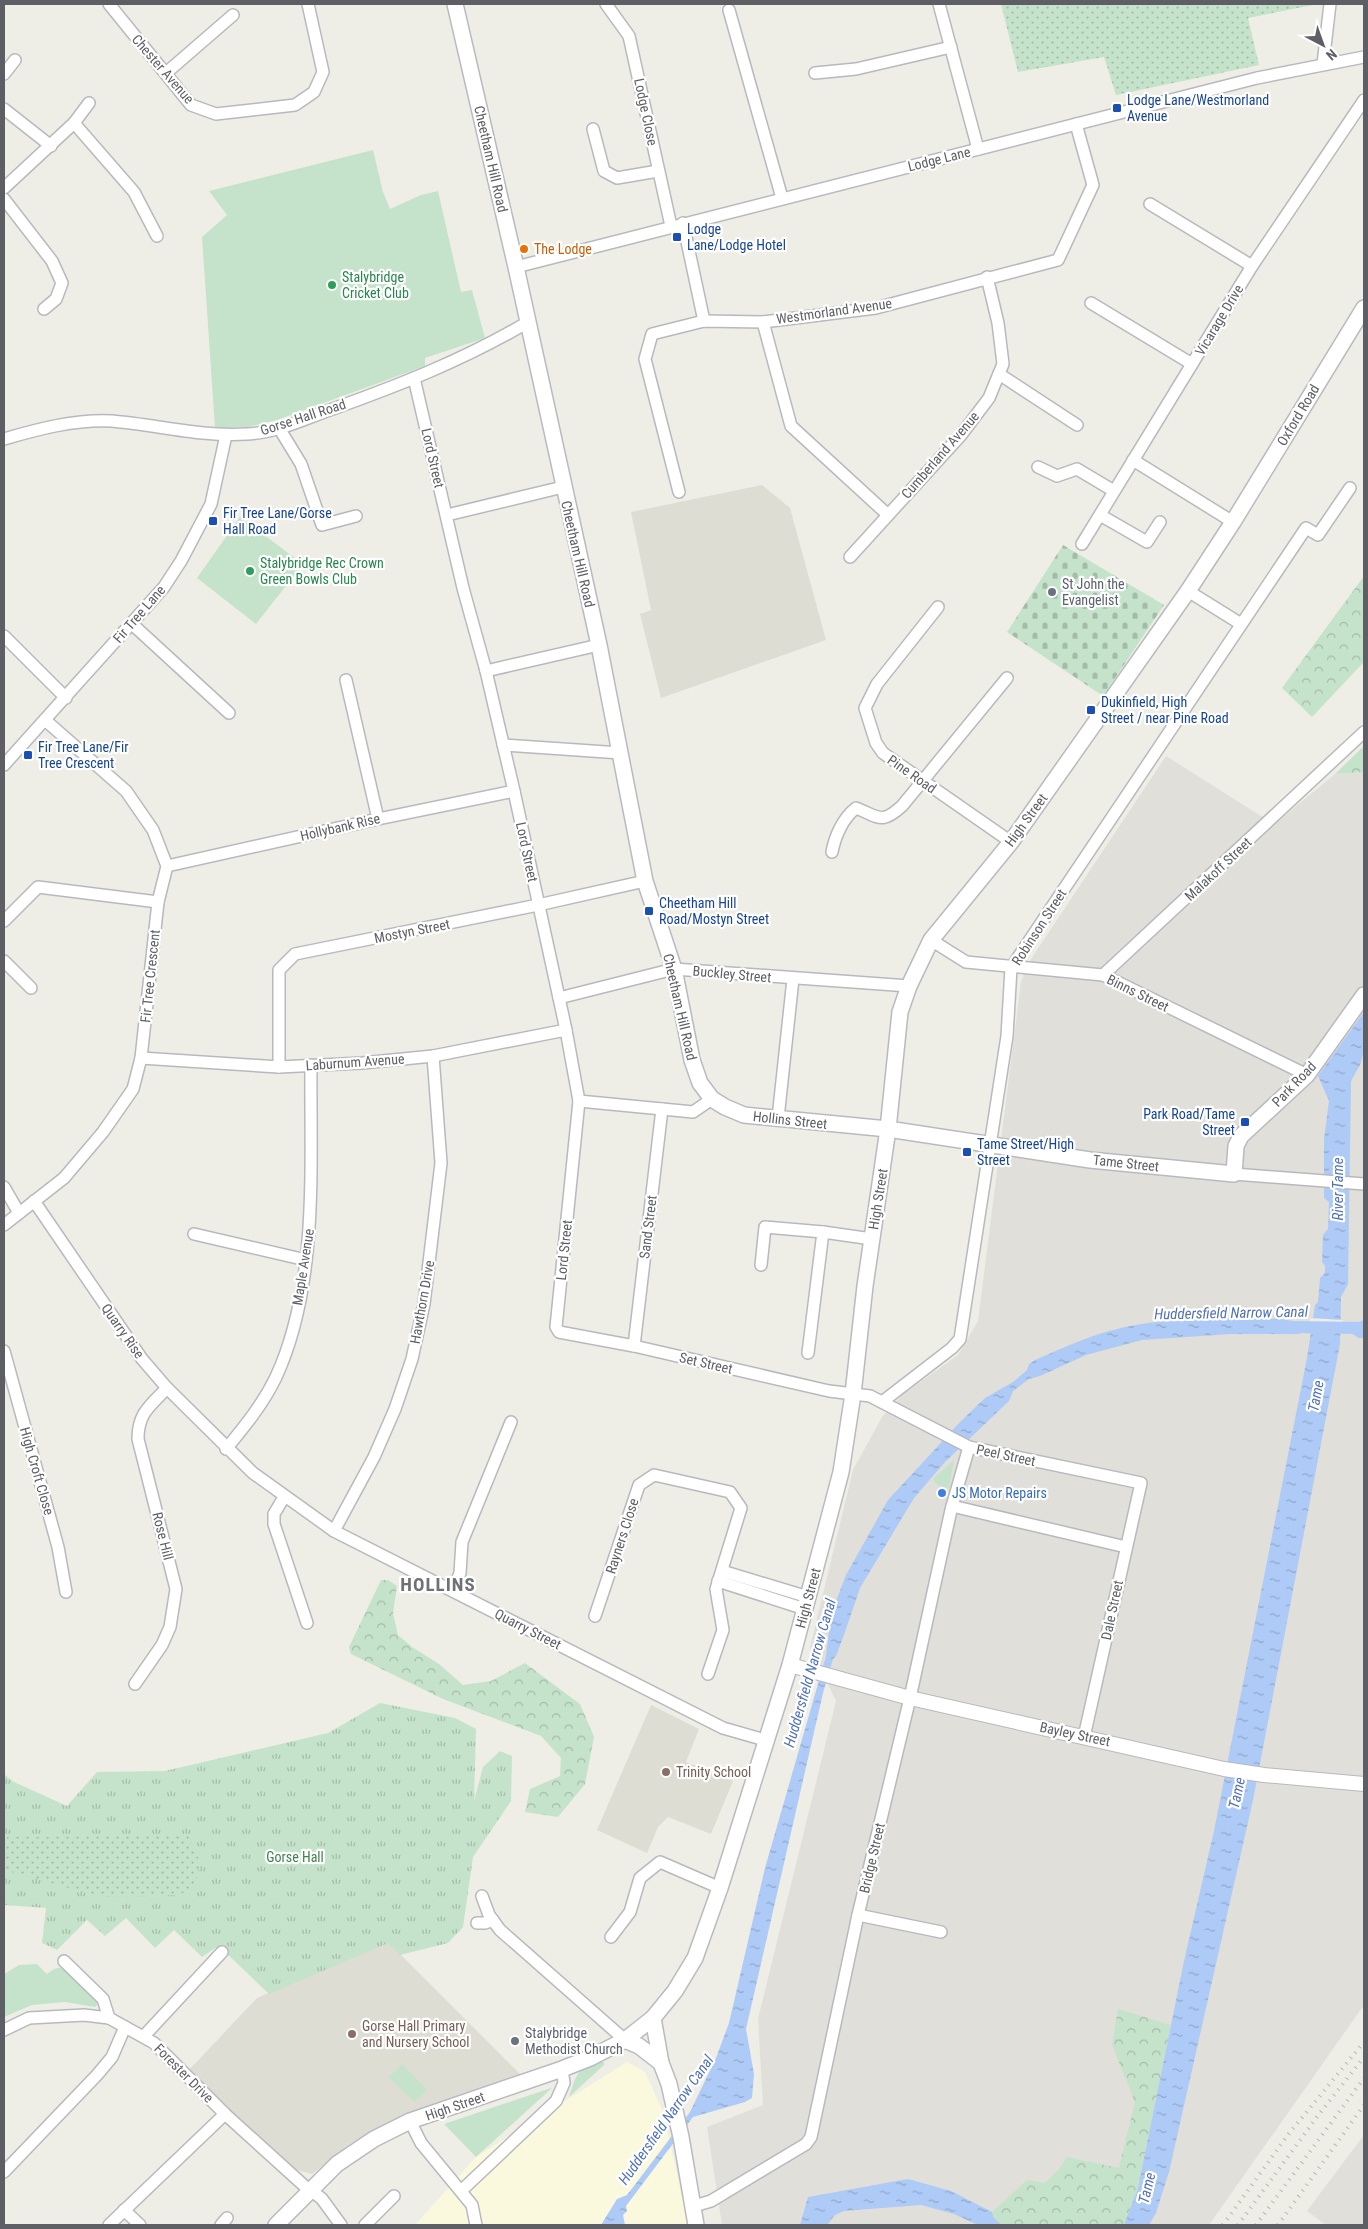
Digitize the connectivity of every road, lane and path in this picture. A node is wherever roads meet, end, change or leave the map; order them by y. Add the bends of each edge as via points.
1 (109, 4) edge
2 (308, 4) edge
3 (455, 4) edge
4 (606, 4) edge
5 (939, 4) edge
6 (1330, 4) edge
7 (729, 10) dead end
8 (233, 15) dead end
9 (951, 46) junction
10 (1364, 57) edge
11 (15, 60) dead end
12 (1323, 64) junction
13 (166, 73) junction
14 (815, 73) dead end
15 (4, 74) edge
16 (1364, 100) edge
17 (89, 103) dead end
18 (4, 109) edge
19 (74, 124) junction
20 (1076, 124) junction
21 (593, 129) dead end
22 (51, 146) junction
23 (978, 149) junction
24 (658, 171) junction
25 (4, 188) edge
26 (782, 198) junction
27 (4, 199) edge
28 (1150, 204) dead end
29 (683, 223) junction
30 (671, 226) junction
31 (157, 236) dead end
32 (1252, 266) junction
33 (516, 267) junction
34 (987, 277) junction
35 (1091, 302) dead end
36 (1364, 308) edge
37 (44, 309) dead end
38 (704, 321) junction
39 (528, 322) junction
40 (763, 322) junction
41 (1192, 364) junction
42 (999, 374) junction
43 (414, 378) junction
44 (1077, 425) dead end
45 (279, 428) junction
46 (226, 435) junction
47 (4, 439) edge
48 (1133, 460) junction
49 (1038, 467) dead end
50 (563, 487) junction
51 (1350, 488) dead end
52 (1114, 491) junction
53 (679, 492) dead end
54 (447, 515) junction
55 (888, 515) junction
56 (1100, 515) junction
57 (356, 516) dead end
58 (1160, 522) dead end
59 (1233, 522) junction
60 (1082, 544) dead end
61 (850, 557) dead end
62 (1188, 591) junction
63 (938, 607) dead end
64 (131, 623) junction
65 (1241, 624) junction
66 (4, 636) edge
67 (599, 645) junction
68 (486, 671) junction
69 (1007, 678) dead end
70 (346, 680) dead end
71 (66, 698) junction
72 (229, 712) dead end
73 (45, 720) junction
74 (1364, 732) edge
75 (503, 746) junction
76 (621, 753) junction
77 (4, 766) edge
78 (923, 782) junction
79 (514, 791) junction
80 (378, 818) junction
81 (1011, 842) junction
82 (832, 852) dead end
83 (167, 866) junction
84 (644, 881) junction
85 (158, 902) junction
86 (538, 906) junction
87 (4, 921) edge
88 (931, 940) junction
89 (4, 961) edge
90 (1011, 968) junction
91 (674, 969) junction
92 (1103, 975) junction
93 (793, 979) junction
94 (908, 986) junction
95 (31, 988) dead end
96 (1364, 995) edge
97 (559, 998) junction
98 (566, 1030) junction
99 (433, 1056) junction
100 (141, 1058) junction
101 (310, 1065) junction
102 (279, 1067) junction
103 (1306, 1075) junction
104 (712, 1099) junction
105 (579, 1101) junction
106 (662, 1109) junction
107 (778, 1118) junction
108 (888, 1130) junction
109 (989, 1146) junction
110 (1234, 1174) junction
111 (1362, 1184) edge
112 (4, 1187) edge
113 (34, 1201) junction
114 (19, 1213) junction
115 (4, 1225) edge
116 (823, 1232) junction
117 (194, 1234) dead end
118 (872, 1239) junction
119 (306, 1260) junction
120 (761, 1265) dead end
121 (559, 1332) joint
122 (634, 1346) junction
123 (4, 1351) edge
124 (808, 1353) dead end
125 (166, 1388) junction
126 (853, 1394) junction
127 (882, 1402) junction
128 (512, 1422) dead end
129 (969, 1447) junction
130 (226, 1449) junction
131 (1141, 1483) joint
132 (284, 1497) junction
133 (952, 1506) junction
134 (334, 1531) junction
135 (1126, 1547) junction
136 (720, 1576) junction
137 (453, 1591) junction
138 (66, 1592) dead end
139 (807, 1603) junction
140 (595, 1616) dead end
141 (307, 1623) dead end
142 (790, 1665) junction
143 (708, 1674) dead end
144 (135, 1684) dead end
145 (910, 1698) junction
146 (1084, 1737) junction
147 (765, 1740) junction
148 (1364, 1784) edge
149 (720, 1888) junction
150 (482, 1896) dead end
151 (858, 1915) junction
152 (492, 1920) junction
153 (477, 1923) dead end
154 (941, 1932) dead end
155 (611, 1937) dead end
156 (222, 1952) dead end
157 (64, 1961) dead end
158 (109, 2018) junction
159 (653, 2018) junction
160 (125, 2027) junction
161 (4, 2030) edge
162 (144, 2036) junction
163 (625, 2040) junction
164 (661, 2063) junction
165 (562, 2070) junction
166 (225, 2114) junction
167 (410, 2121) junction
168 (4, 2172) edge
169 (310, 2190) junction
170 (462, 2190) junction
171 (394, 2196) dead end
172 (694, 2206) junction
173 (124, 2210) junction
174 (110, 2225) edge
175 (140, 2225) edge
176 (276, 2225) edge
177 (341, 2225) edge
178 (365, 2225) edge
179 (476, 2225) edge
180 (696, 2225) edge

1 - 13 street, Chester Avenue
2 - 13 street, Chester Avenue via 323,72 314,92 295,104 216,114 191,105
3 - 33 main road, Cheetham Hill Road
4 - 24 street, Lodge Close via 629,36
5 - 9 street
6 - 12 street
7 - 26 street
8 - 13 street
9 - 14 street via 856,69
9 - 23 street
10 - 12 street, Lodge Lane
11 - 15 street
12 - 20 street, Lodge Lane
16 - 32 street, Vicarage Drive
17 - 19 street
18 - 22 street
19 - 22 street
19 - 31 street via 134,192
20 - 23 street, Lodge Lane
20 - 34 street, Westmorland Avenue via 1093,185 1058,260
21 - 24 street via 604,171 617,178
22 - 25 street
23 - 26 street, Lodge Lane
24 - 30 street, Lodge Close
26 - 29 street, Lodge Lane
27 - 37 street via 52,261 62,283 56,299
28 - 32 street
29 - 30 street, Lodge Lane
29 - 38 street
30 - 33 street, Lodge Lane
32 - 41 street, Vicarage Drive
33 - 39 main road, Cheetham Hill Road
34 - 40 street, Westmorland Avenue via 876,308
34 - 42 street, Cumberland Avenue via 998,323 1003,364
35 - 41 street
36 - 59 main road, Oxford Road
38 - 40 street, Westmorland Avenue
38 - 53 street, Westmorland Avenue via 652,334 645,359
39 - 43 street, Gorse Hall Road via 452,363
39 - 50 main road, Cheetham Hill Road
40 - 55 street via 791,426
41 - 48 street, Vicarage Drive
42 - 44 street
42 - 55 street, Cumberland Avenue via 989,398 961,435
43 - 45 street, Gorse Hall Road
43 - 54 street, Lord Street
45 - 46 street, Gorse Hall Road
45 - 57 street via 301,464 322,525
46 - 47 street, Gorse Hall Road via 111,421 58,426
46 - 64 street, Fir Tree Lane via 211,504 199,530 164,586
48 - 52 street, Vicarage Drive
48 - 59 street
49 - 52 street via 1057,476 1077,469
50 - 54 street
50 - 67 main road, Cheetham Hill Road
51 - 65 street, Robinson Street via 1318,535 1306,528
52 - 56 street, Vicarage Drive
54 - 68 street, Lord Street
55 - 61 street, Cumberland Avenue
56 - 58 street via 1147,542
56 - 60 street, Vicarage Drive
59 - 62 main road, High Street
62 - 65 street
62 - 81 main road, High Street
63 - 78 street, Pine Road via 877,684 865,708 876,743 883,753
64 - 71 street, Fir Tree Lane
64 - 72 street
65 - 90 street, Robinson Street
66 - 71 street
67 - 68 street
67 - 76 main road, Cheetham Hill Road
68 - 75 street, Lord Street
69 - 78 street
70 - 80 street
71 - 73 street, Fir Tree Lane
73 - 77 street, Fir Tree Lane
73 - 83 street via 126,791 153,830
74 - 92 street, Malakoff Street
75 - 76 street
75 - 79 street, Lord Street
76 - 84 main road, Cheetham Hill Road
78 - 81 street, Pine Road
78 - 82 street via 888,818 880,819 856,808 834,837
79 - 80 street, Hollybank Rise
79 - 86 street, Lord Street
80 - 83 street, Hollybank Rise
81 - 88 main road, High Street
83 - 85 street, Fir Tree Crescent
84 - 86 street, Mostyn Street
84 - 91 main road, Cheetham Hill Road
85 - 87 street via 38,887
85 - 100 street, Fir Tree Crescent
86 - 97 street, Lord Street
86 - 102 street, Mostyn Street via 295,954 279,970
88 - 90 street, Binns Street via 966,962
88 - 94 main road, High Street
89 - 95 street
90 - 92 street, Binns Street
90 - 109 street, Robinson Street via 1007,1036
91 - 93 street, Buckley Street
91 - 97 street, Buckley Street
91 - 104 main road, Cheetham Hill Road via 692,1060 700,1083
92 - 103 street, Binns Street
93 - 94 street, Buckley Street
93 - 107 street
94 - 108 main road, High Street via 900,1012
96 - 103 main road, Park Road
97 - 98 street, Lord Street
98 - 99 street, Laburnum Avenue
98 - 105 street, Lord Street
99 - 101 street, Laburnum Avenue
99 - 134 street, Hawthorn Drive via 441,1164 424,1304 412,1359 395,1409 374,1457
100 - 102 street, Laburnum Avenue
100 - 113 street, Fir Tree Crescent via 134,1089 103,1132 64,1178
101 - 102 street, Laburnum Avenue
101 - 119 street, Maple Avenue via 310,1224
103 - 110 main road, Park Road via 1241,1136 1236,1146
104 - 106 street via 693,1112
104 - 107 main road, Hollins Street via 744,1115
105 - 106 street
105 - 121 street, Lord Street via 556,1327
106 - 122 street, Sand Street
107 - 108 main road, Hollins Street
108 - 109 main road, Tame Street
108 - 118 main road, High Street
109 - 110 main road, Tame Street
109 - 127 street, Robinson Street via 960,1339
110 - 111 street, Tame Street
112 - 114 street
113 - 114 street, Fir Tree Crescent
113 - 125 street, Quarry Rise via 142,1359
114 - 115 street, Fir Tree Crescent
116 - 118 street
116 - 120 street via 765,1227
116 - 124 street
117 - 119 street
118 - 126 main road, High Street
119 - 130 street, Maple Avenue via 296,1316 276,1376 256,1412
121 - 122 street, Set Street
122 - 126 street, Set Street via 829,1392
123 - 138 street, High Croft Close via 58,1548
125 - 130 street, Quarry Rise
125 - 144 street, Rose Hill via 138,1424 138,1439 176,1589 170,1627 162,1645
126 - 127 street, Peel Street via 870,1396
126 - 139 main road, High Street via 841,1472
127 - 129 street, Peel Street
128 - 137 street via 462,1542 460,1573
129 - 131 street, Peel Street
129 - 133 street, Bridge Street
130 - 132 street, Quarry Street
131 - 135 street, Dale Street
132 - 134 street, Quarry Street
132 - 141 street via 274,1514 274,1524
133 - 135 street
133 - 145 street, Bridge Street
134 - 137 street, Quarry Street
135 - 146 street, Dale Street
136 - 139 street
136 - 140 street, Rayners Close via 741,1508 730,1492 654,1475 639,1485
136 - 143 street, Rayners Close via 716,1589 723,1630
137 - 147 street, Quarry Street via 723,1728
139 - 142 main road, High Street
142 - 145 street, Bayley Street
142 - 147 main road, High Street
145 - 146 street, Bayley Street
145 - 151 street, Bridge Street
146 - 148 street, Bayley Street via 1224,1769
147 - 149 main road, High Street
149 - 155 street via 660,1862 640,1878 630,1912
149 - 159 main road, High Street via 695,1958 675,1991
150 - 152 street
151 - 154 street
151 - 172 street, Bridge Street via 811,2137 806,2144 711,2201
152 - 153 street
152 - 163 street
156 - 162 street
157 - 158 street via 103,1999
158 - 160 street, Forester Drive
158 - 161 street, Forester Drive via 84,2015 28,2018
159 - 163 main road, High Street
159 - 164 main road
160 - 162 street, Forester Drive
160 - 168 street via 112,2057 98,2076
162 - 166 street, Forester Drive
163 - 164 main road
163 - 165 main road, High Street
164 - 172 main road via 669,2084
165 - 167 main road, High Street
165 - 170 street via 564,2083 556,2102
166 - 169 street, Forester Drive
166 - 173 street
167 - 169 main road, High Street via 374,2139 337,2164
167 - 170 street via 421,2143
169 - 176 main road, High Street
169 - 177 street, Forester Drive via 322,2199
170 - 179 street via 472,2205
171 - 178 street
172 - 180 main road
173 - 174 street
173 - 175 street

